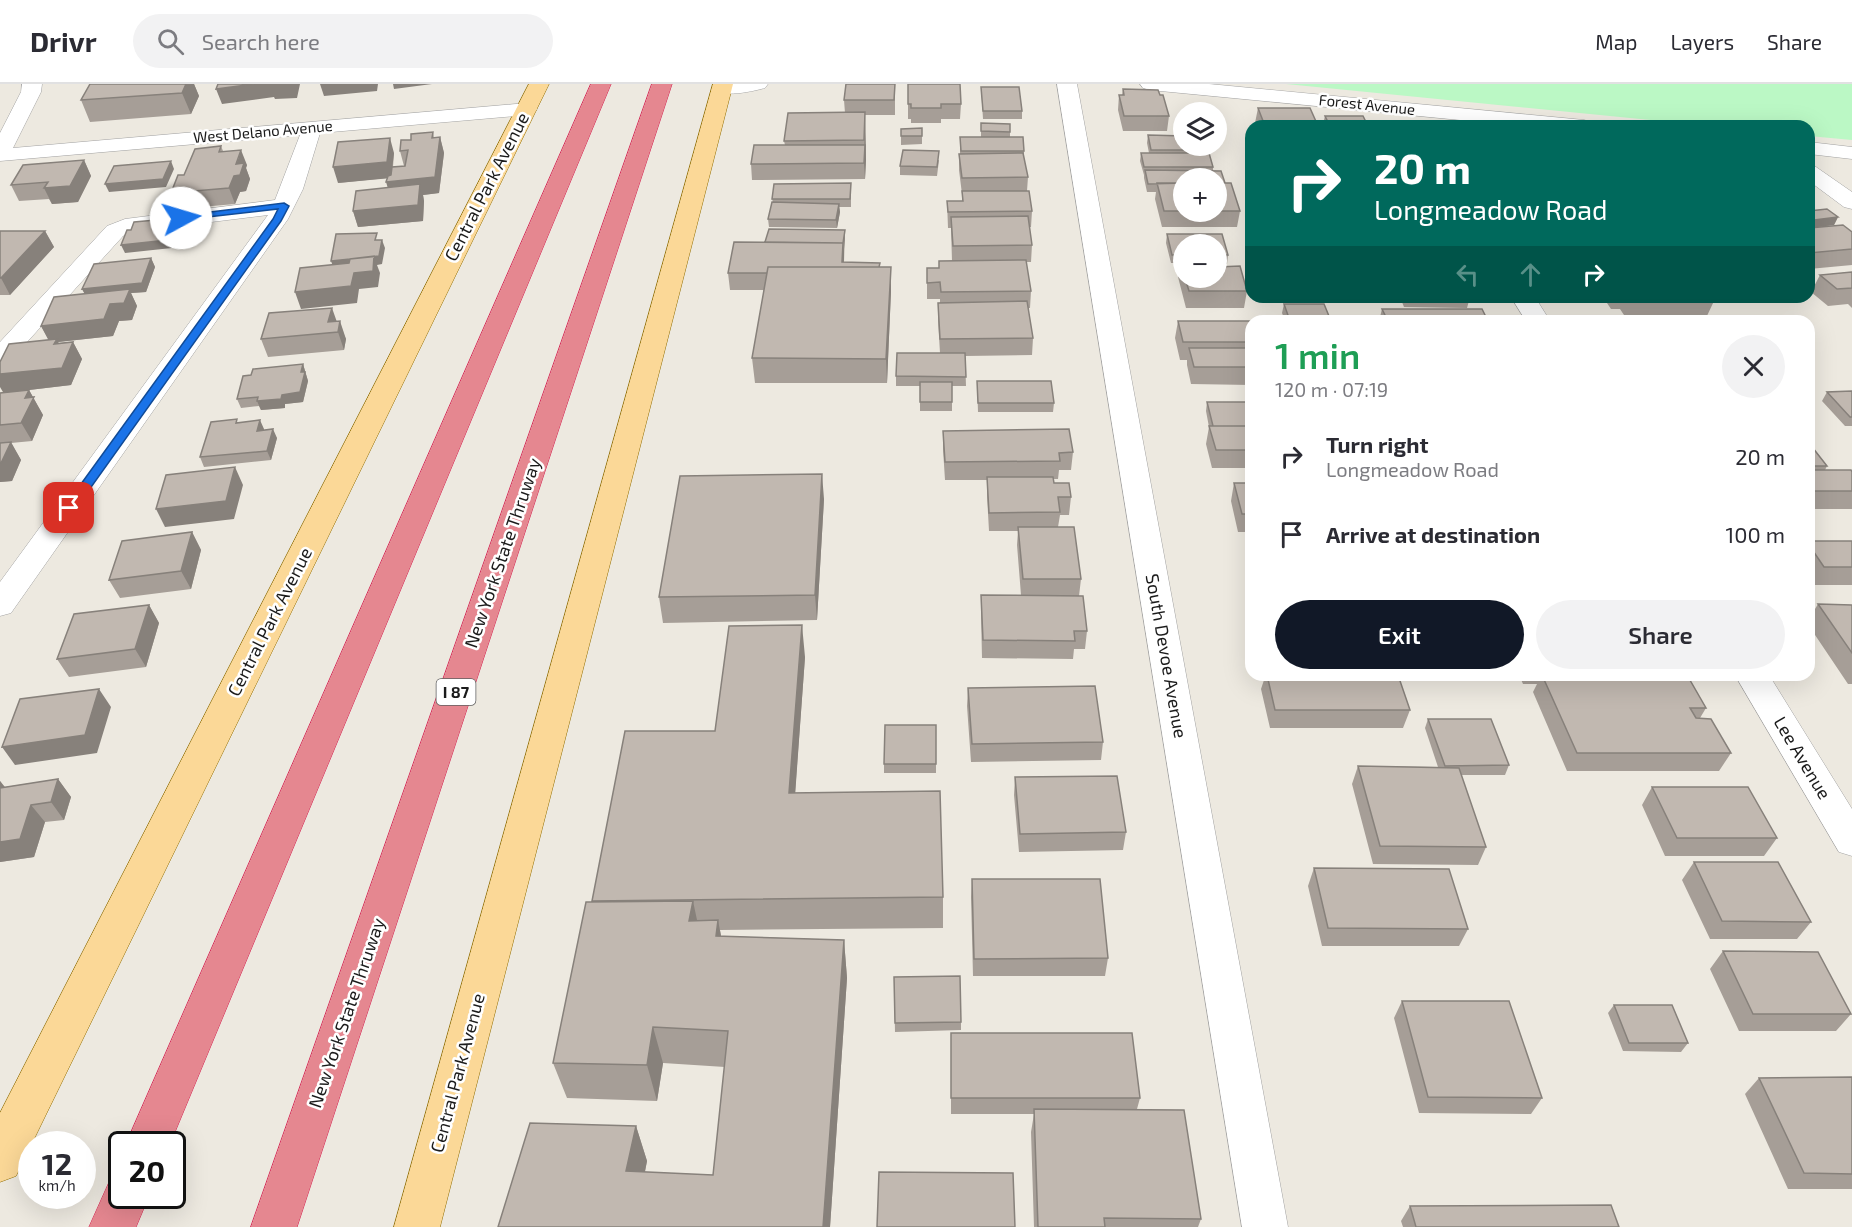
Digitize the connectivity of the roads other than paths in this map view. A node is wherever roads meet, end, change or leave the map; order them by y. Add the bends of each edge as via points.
1 (32, 84) edge
2 (601, 84) edge
3 (662, 84) edge
4 (758, 84) edge
5 (1066, 84) edge
6 (1150, 84) edge
7 (723, 86) edge
8 (533, 97) edge
9 (1415, 118) edge
10 (1457, 120) edge
11 (312, 128) junction
12 (1815, 149) edge
13 (1852, 153) edge
14 (0, 154) edge
15 (1815, 175) edge
16 (1852, 202) edge
17 (284, 206) junction
18 (0, 357) edge
19 (0, 605) edge
20 (1756, 681) edge
21 (1852, 841) edge
22 (154, 1131) edge
23 (0, 1160) edge
24 (120, 1209) edge
25 (112, 1227) edge
26 (274, 1227) edge
27 (417, 1227) edge
28 (1265, 1227) edge

1 - 14 street
2 - 22 highway
3 - 26 highway, New York State Thruway / I 87
4 - 7 street
5 - 28 street, South Devoe Avenue
6 - 9 street, Forest Avenue
7 - 27 main road, Central Park Avenue
8 - 11 street, West Delano Avenue
8 - 23 main road, Central Park Avenue
9 - 10 street, Forest Avenue
11 - 14 street, West Delano Avenue
11 - 17 street
12 - 13 street
15 - 16 street
17 - 18 street via 137,222 115,231
17 - 19 street
20 - 21 street, Lee Avenue
24 - 25 highway

